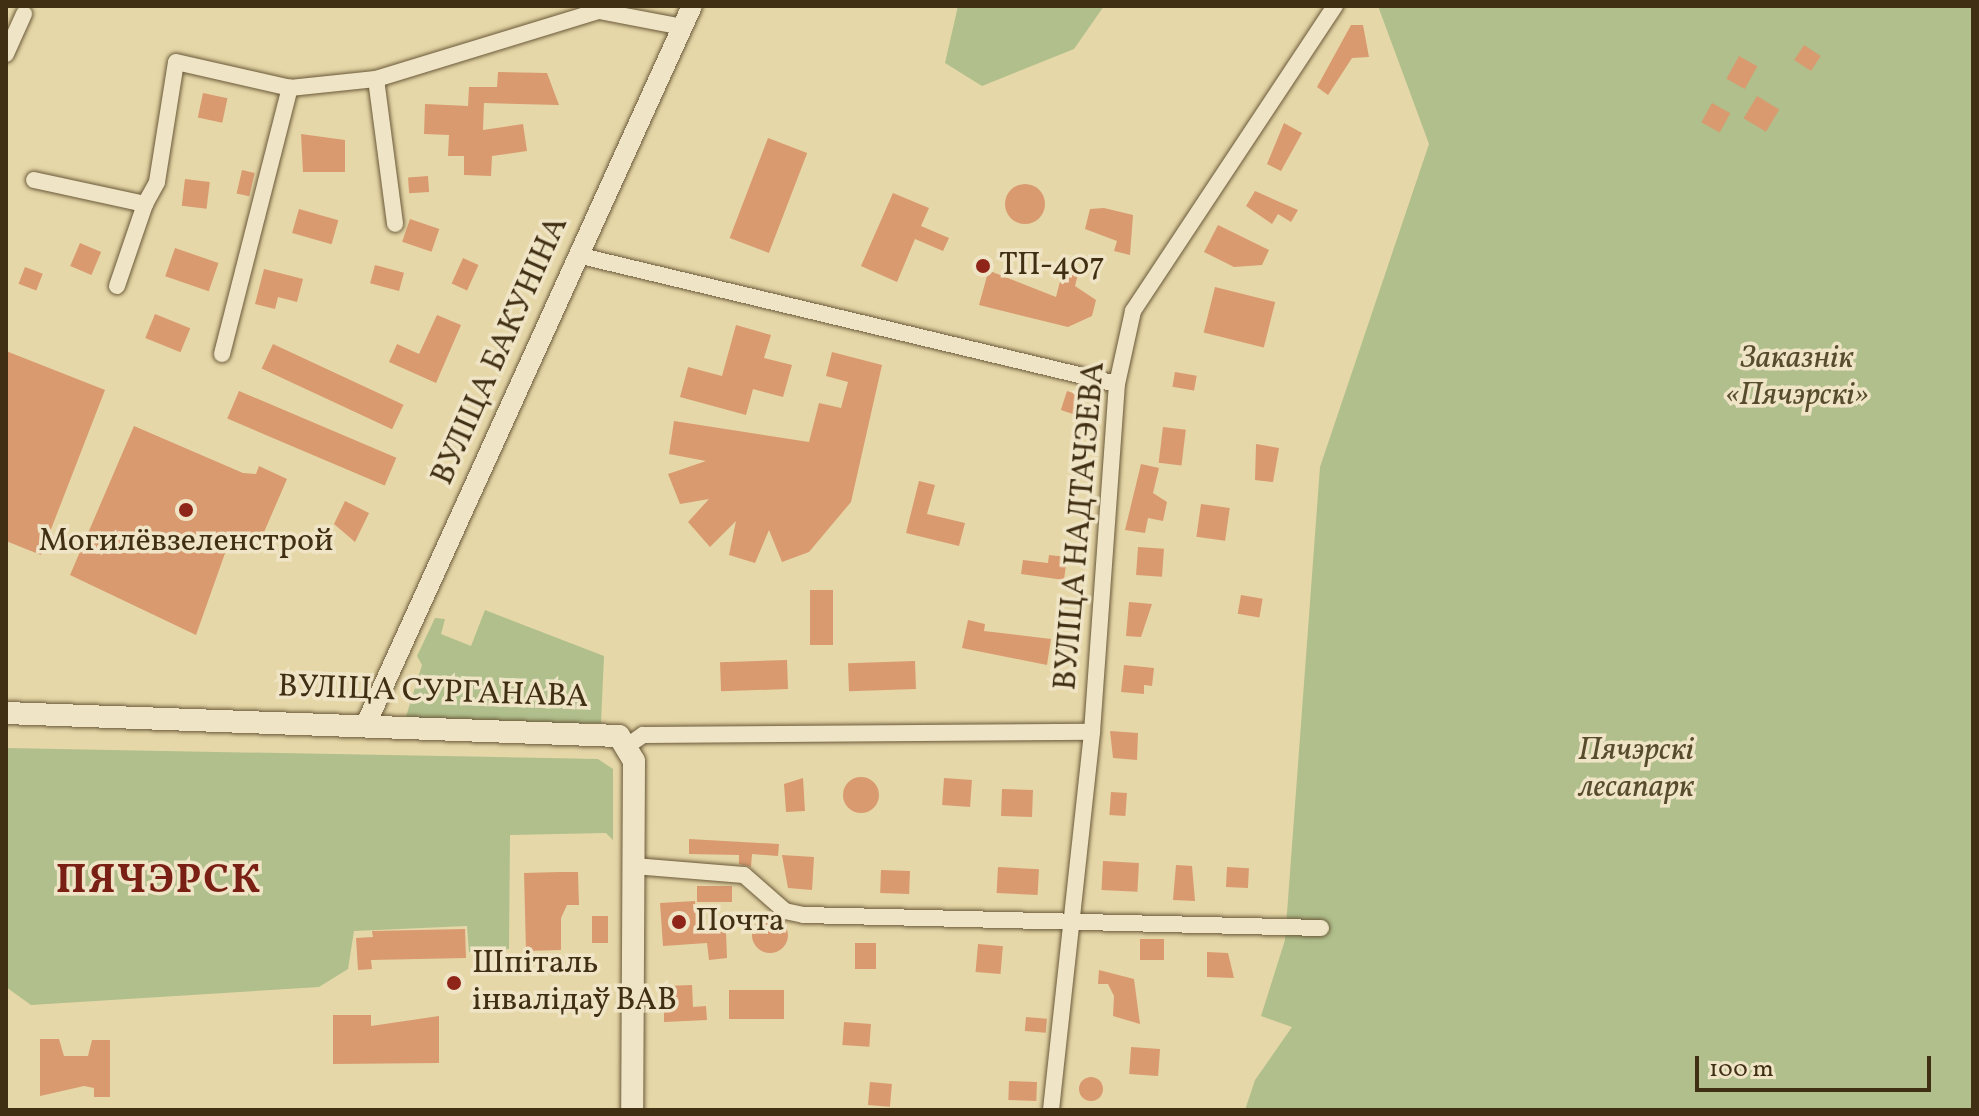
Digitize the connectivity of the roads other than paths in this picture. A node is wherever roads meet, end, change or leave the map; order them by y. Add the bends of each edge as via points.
1 (692, 6) edge
2 (1335, 6) edge
3 (24, 14) dead end
4 (683, 27) junction
5 (6, 54) edge
6 (376, 79) junction
7 (290, 88) junction
8 (34, 180) dead end
9 (145, 204) junction
10 (395, 224) dead end
11 (577, 255) junction
12 (117, 286) dead end
13 (222, 354) dead end
14 (1117, 384) junction
15 (6, 713) edge
16 (367, 722) junction
17 (1092, 732) junction
18 (630, 744) junction
19 (634, 866) junction
20 (1071, 921) junction
21 (1321, 928) dead end
22 (632, 1110) edge
23 (1051, 1110) edge

1 - 4 street, ВУЛІЦА БАКУНІНА
2 - 14 street, ВУЛІЦА НАДТАЧЭЕВА via 1133,311
3 - 5 street
4 - 6 street via 599,11
4 - 11 street, ВУЛІЦА БАКУНІНА
6 - 7 street
6 - 10 street
7 - 9 street via 176,62 157,182
7 - 13 street
8 - 9 street
9 - 12 street
11 - 14 street
11 - 16 street, ВУЛІЦА БАКУНІНА
14 - 17 street, ВУЛІЦА НАДТАЧЭЕВА
15 - 16 main road, ВУЛІЦА СУРГАНАВА
16 - 18 main road, ВУЛІЦА СУРГАНАВА via 603,732
17 - 18 street via 643,735
17 - 20 street, ВУЛІЦА НАДТАЧЭЕВА
18 - 19 main road
19 - 20 street via 744,875 785,911 804,915
19 - 22 main road
20 - 21 street
20 - 23 street, ВУЛІЦА НАДТАЧЭЕВА

